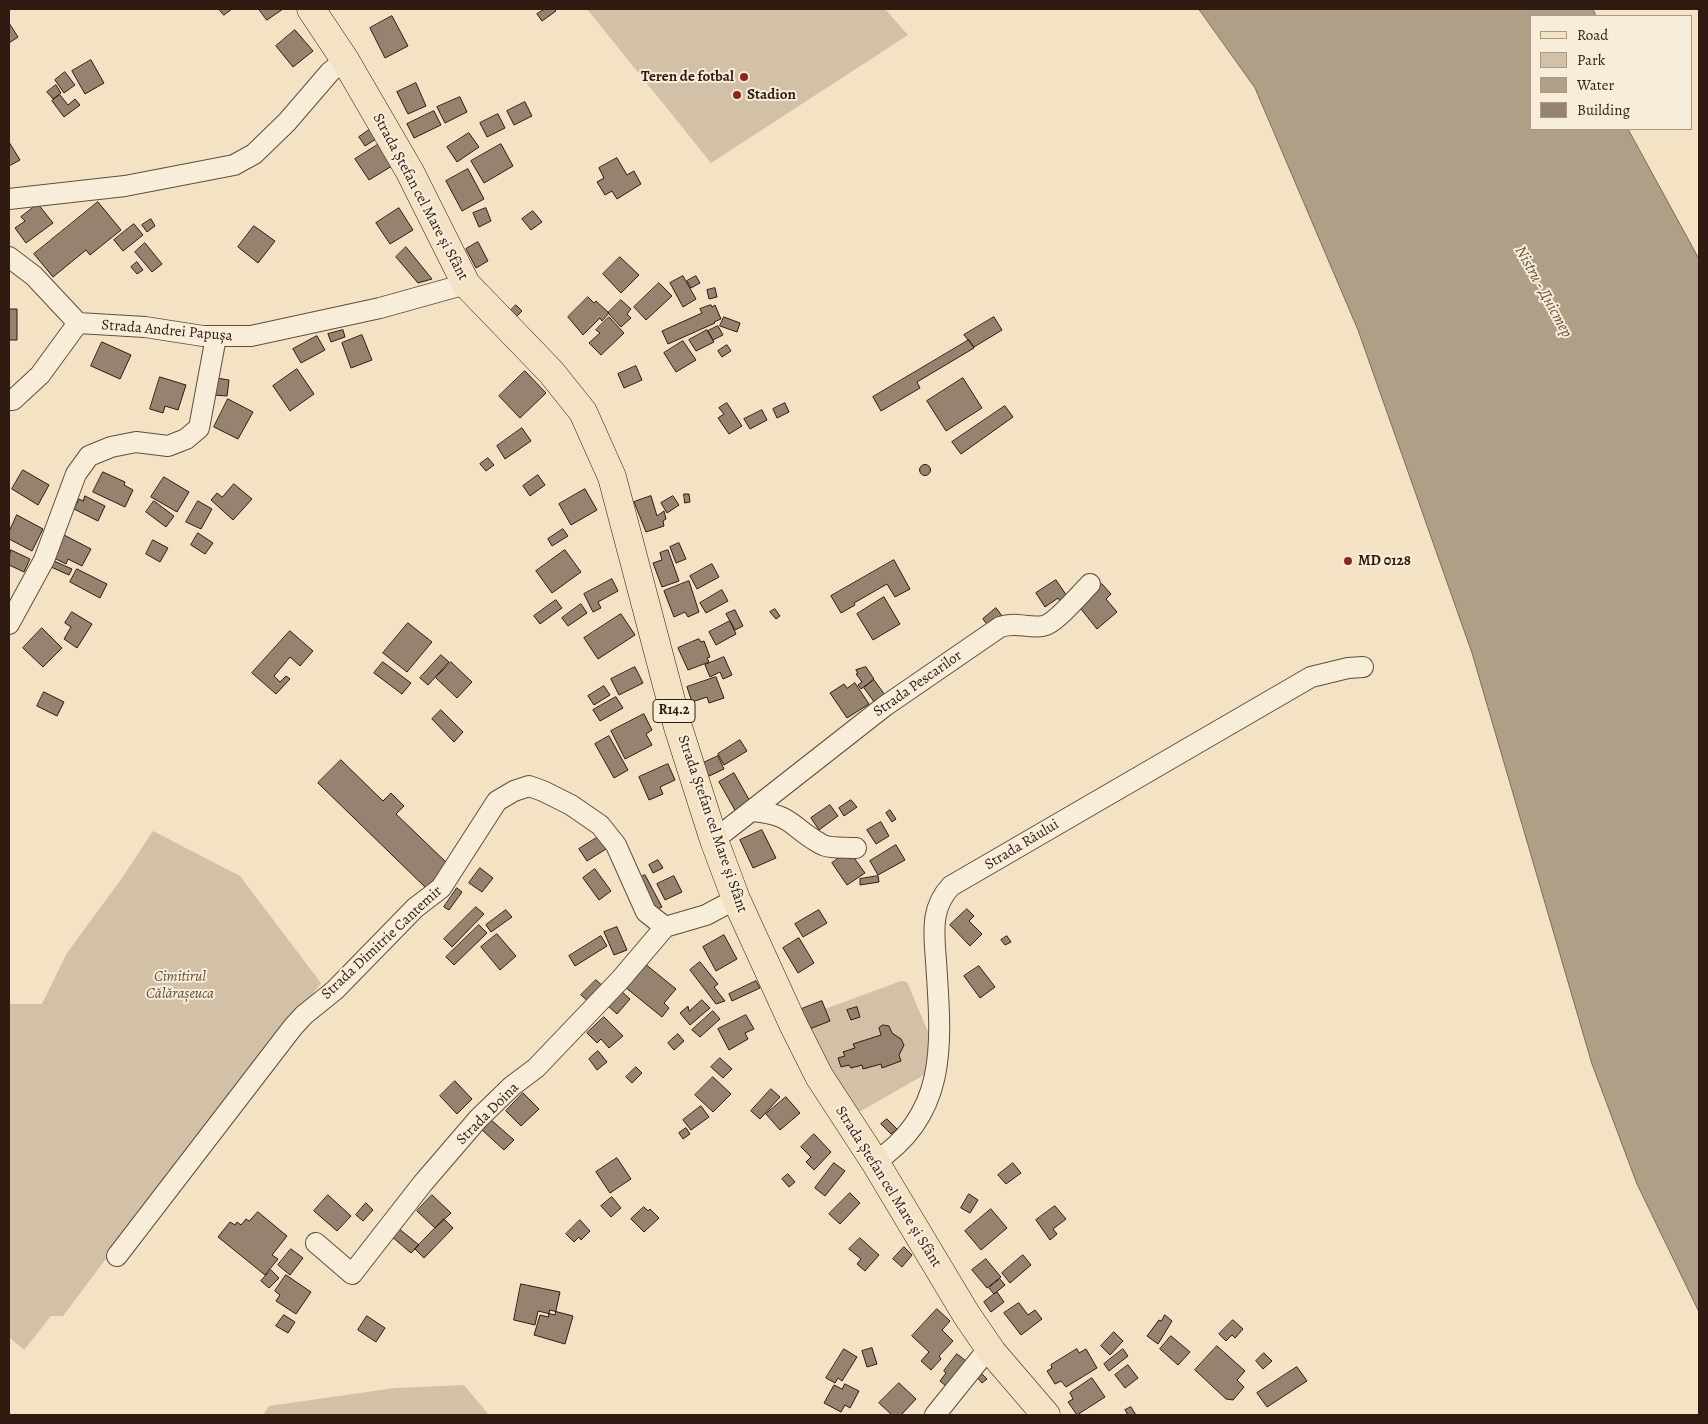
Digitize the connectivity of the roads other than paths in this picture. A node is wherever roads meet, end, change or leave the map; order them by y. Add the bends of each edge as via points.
1 (310, 9) edge
2 (345, 60) junction
3 (9, 199) edge
4 (9, 257) edge
5 (466, 284) junction
6 (78, 322) junction
7 (216, 337) junction
8 (9, 400) edge
9 (1090, 584) dead end
10 (9, 624) edge
11 (1363, 667) dead end
12 (753, 811) junction
13 (714, 840) junction
14 (856, 848) dead end
15 (736, 899) junction
16 (665, 927) junction
17 (875, 1162) junction
18 (316, 1243) dead end
19 (117, 1256) dead end
20 (992, 1352) junction
21 (935, 1415) edge
22 (1046, 1415) edge

1 - 2 main road, Strada Ștefan cel Mare și Sfânt / R14.2
2 - 3 street via 254,154 234,166 124,186
2 - 5 main road, Strada Ștefan cel Mare și Sfânt / R14.2 via 410,172
4 - 6 street via 34,276
5 - 7 street, Strada Andrei Papușa via 380,308 251,336
5 - 13 main road, Strada Ștefan cel Mare și Sfânt / R14.2 via 551,372 583,412 599,446 622,513 673,708
6 - 7 street, Strada Andrei Papușa
6 - 8 street via 40,375 13,400
7 - 10 street via 199,428 186,439 168,446 136,442 89,456 76,474 44,560
9 - 12 street, Strada Pescarilor via 1043,626 1017,623 1000,627 877,712
11 - 17 street, Strada Râului via 1310,677 951,886 938,903 934,925 937,1073 924,1111 903,1142
12 - 13 street, Strada Pescarilor
12 - 14 street via 774,813 789,820 823,846
13 - 15 main road, Strada Ștefan cel Mare și Sfânt / R14.2
15 - 16 street via 706,915
15 - 17 main road, Strada Ștefan cel Mare și Sfânt / R14.2 via 819,1076
16 - 18 street, Strada Doina via 620,980 536,1068 478,1119 352,1274
16 - 19 street, Strada Dimitrie Cantemir via 646,912 616,845 600,825 570,804 537,788 529,786 505,796 490,809 441,888 415,908 335,990 298,1021
17 - 20 main road, Strada Ștefan cel Mare și Sfânt / R14.2
20 - 21 street via 980,1359
20 - 22 main road, Strada Ștefan cel Mare și Sfânt / R14.2

